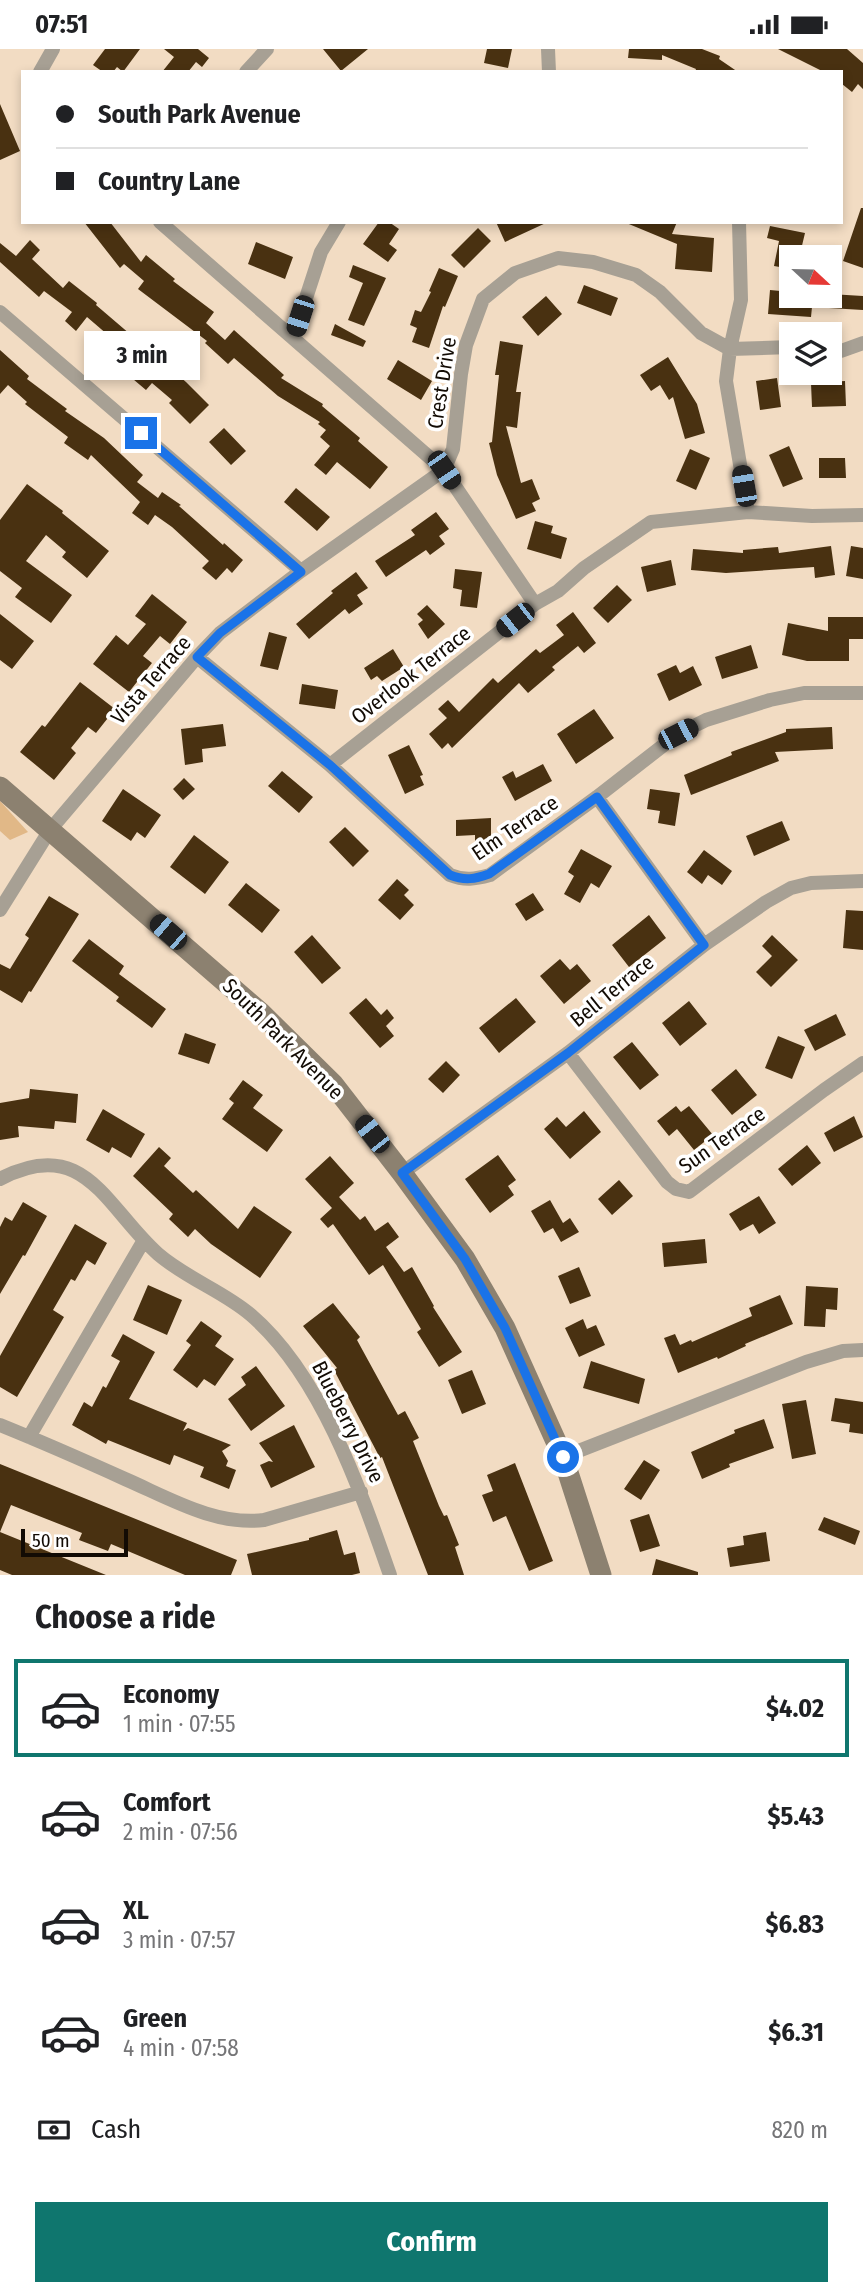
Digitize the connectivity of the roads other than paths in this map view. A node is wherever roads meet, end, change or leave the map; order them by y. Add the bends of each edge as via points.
1 (54, 49) edge
2 (267, 49) edge
3 (548, 49) edge
4 (41, 70) edge
5 (248, 70) edge
6 (549, 70) edge
7 (162, 224) edge
8 (338, 224) edge
9 (739, 224) edge
10 (0, 312) edge
11 (293, 338) junction
12 (863, 343) edge
13 (779, 347) edge
14 (730, 349) junction
15 (842, 351) edge
16 (444, 470) junction
17 (748, 512) junction
18 (863, 515) edge
19 (301, 572) junction
20 (535, 604) junction
21 (197, 657) junction
22 (863, 693) edge
23 (330, 765) junction
24 (0, 787) edge
25 (597, 797) junction
26 (50, 830) junction
27 (863, 881) edge
28 (0, 910) edge
29 (704, 945) junction
30 (568, 1053) junction
31 (863, 1063) edge
32 (402, 1173) junction
33 (0, 1179) edge
34 (144, 1240) junction
35 (863, 1350) edge
36 (0, 1425) edge
37 (29, 1437) junction
38 (563, 1457) junction
39 (361, 1492) junction
40 (390, 1575) edge
41 (601, 1575) edge

1 - 4 street
2 - 5 street
3 - 6 street
7 - 11 street
8 - 11 street via 321,252
9 - 14 street via 741,300
10 - 19 street
11 - 16 street
12 - 15 street
13 - 14 street
14 - 16 street, Crest Drive via 701,334 660,292 636,275 593,262 558,258 515,273 483,299 466,345 453,449
14 - 17 street via 726,381
16 - 19 street, Vista Terrace
16 - 20 street
17 - 18 street, Overlook Terrace
17 - 20 street, Overlook Terrace via 651,522
19 - 21 street, Vista Terrace via 220,633
20 - 23 street, Overlook Terrace
21 - 23 street, Elm Terrace
21 - 26 street, Vista Terrace
22 - 25 street, Elm Terrace via 804,693 706,720 678,734
23 - 25 street, Elm Terrace via 461,880 489,874
24 - 26 street, South Park Avenue
25 - 29 street
26 - 28 street, Vista Terrace
26 - 32 street, South Park Avenue via 261,1013 333,1084
27 - 29 street, Bell Terrace via 791,888
29 - 30 street, Bell Terrace
30 - 31 street, Sun Terrace via 667,1182 689,1192
30 - 32 street, Bell Terrace
32 - 38 street, South Park Avenue via 465,1259 505,1328
33 - 34 street, Blueberry Drive via 40,1164 76,1172 104,1192
34 - 37 street
34 - 39 street, Blueberry Drive via 178,1269 239,1305 283,1347 304,1376
35 - 38 street via 806,1361
36 - 37 street
37 - 39 street via 226,1519 264,1520
38 - 41 street, South Park Avenue
39 - 40 street, Blueberry Drive

